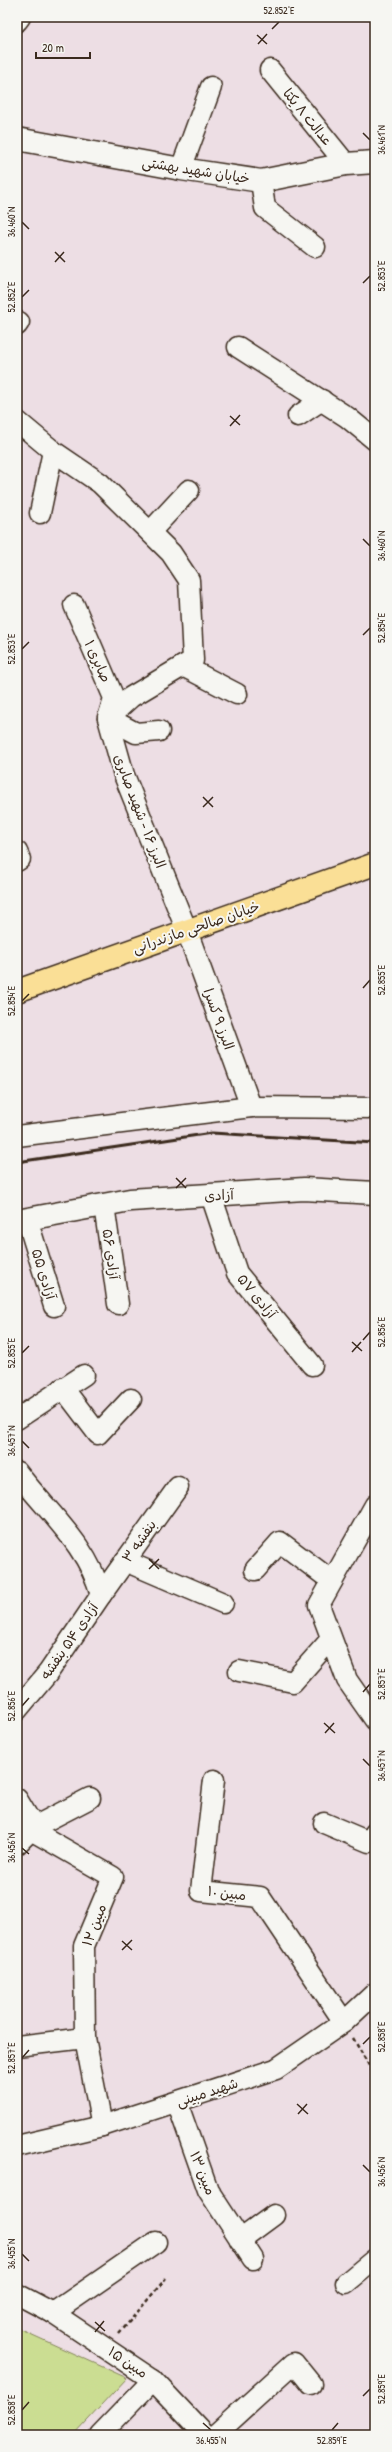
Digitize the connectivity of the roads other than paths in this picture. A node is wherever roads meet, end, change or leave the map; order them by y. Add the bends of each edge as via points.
1 (20, 17) edge
2 (17, 21) edge
3 (270, 70) dead end
4 (211, 88) dead end
5 (17, 139) edge
6 (375, 162) edge
7 (346, 164) junction
8 (181, 169) junction
9 (261, 181) junction
10 (315, 247) dead end
11 (238, 347) dead end
12 (322, 400) junction
13 (298, 416) dead end
14 (18, 424) edge
15 (375, 440) edge
16 (53, 452) junction
17 (189, 490) dead end
18 (40, 513) dead end
19 (150, 532) junction
20 (74, 605) dead end
21 (183, 666) junction
22 (237, 694) dead end
23 (108, 718) junction
24 (159, 731) dead end
25 (17, 852) edge
26 (17, 861) edge
27 (375, 864) edge
28 (187, 931) junction
29 (17, 991) edge
30 (251, 1107) junction
31 (375, 1108) edge
32 (17, 1136) edge
33 (375, 1193) edge
34 (211, 1195) junction
35 (104, 1205) junction
36 (22, 1220) edge
37 (118, 1304) dead end
38 (54, 1306) dead end
39 (312, 1365) dead end
40 (84, 1375) dead end
41 (63, 1388) junction
42 (131, 1399) dead end
43 (17, 1419) edge
44 (17, 1472) edge
45 (178, 1487) dead end
46 (375, 1505) edge
47 (125, 1561) junction
48 (255, 1570) dead end
49 (332, 1581) junction
50 (101, 1595) junction
51 (224, 1603) dead end
52 (331, 1639) junction
53 (239, 1671) dead end
54 (17, 1710) edge
55 (375, 1720) edge
56 (214, 1780) dead end
57 (90, 1798) dead end
58 (17, 1799) edge
59 (324, 1823) dead end
60 (34, 1827) junction
61 (375, 1833) edge
62 (17, 1844) edge
63 (375, 1993) edge
64 (344, 2022) junction
65 (85, 2038) junction
66 (17, 2046) edge
67 (177, 2102) junction
68 (102, 2126) junction
69 (17, 2146) edge
70 (274, 2215) dead end
71 (240, 2240) junction
72 (156, 2242) dead end
73 (253, 2259) dead end
74 (375, 2259) edge
75 (346, 2283) dead end
76 (17, 2294) edge
77 (53, 2313) junction
78 (153, 2380) junction
79 (311, 2384) dead end
80 (100, 2435) edge
81 (204, 2435) edge
82 (215, 2435) edge

1 - 2 street
3 - 7 street, عدالت ۸ یکتا
4 - 8 street
5 - 8 main road, خیابان شهید بهشتی
6 - 7 main road, خیابان شهید بهشتی
7 - 9 main road, خیابان شهید بهشتی
8 - 9 main road, خیابان شهید بهشتی
9 - 10 street via 265,208
11 - 12 street
12 - 13 street
12 - 15 street
14 - 16 street
16 - 18 street
16 - 19 street via 100,483
17 - 19 street
19 - 21 street via 171,553 189,580 193,660
20 - 23 street, صابری ۱ via 114,698
21 - 22 street
21 - 23 street via 130,697
23 - 24 street via 136,733
23 - 28 street, البرز ۱۶ - شهید صابری via 124,775
25 - 26 street via 20,859
27 - 28 main road, خیابان صالحی مازندرانی
28 - 29 main road, خیابان صالحی مازندرانی
28 - 30 street, البرز ۹ کسرا
30 - 31 street
30 - 32 street
33 - 34 main road, آزادی via 304,1189
34 - 35 main road, آزادی via 130,1200
34 - 39 street, آزادی ۵۷ via 237,1273
35 - 36 main road, آزادی
35 - 37 street, آزادی ۵۶
36 - 38 street, آزادی ۵۵
40 - 41 street
41 - 42 street via 98,1434
41 - 43 street
44 - 50 street, آزادی ۵۴ بنفشه via 77,1544 95,1573
45 - 47 street, بنفشه ۳
46 - 49 street
47 - 50 street, بنفشه ۳
47 - 51 street
48 - 49 street via 280,1542
49 - 52 street via 319,1605
50 - 54 street, آزادی ۵۴ بنفشه via 48,1673
52 - 53 street via 293,1682
52 - 55 street via 347,1680
56 - 64 street, مبین ۱۰ via 201,1891 260,1897
57 - 60 street
58 - 60 street, مبین ۱۲
59 - 61 street via 369,1842
60 - 62 street
60 - 65 street, مبین ۱۲ via 38,1834 114,1877 84,1946
63 - 64 street, شهید مبینی
64 - 67 street, شهید مبینی via 276,2069
65 - 66 street
65 - 68 street, مبین ۱۲
67 - 68 street, شهید مبینی
67 - 71 street, مبین ۱۳ via 208,2190
68 - 69 street, شهید مبینی
70 - 71 street
71 - 73 street, مبین ۱۳
72 - 77 street
74 - 75 street
76 - 77 street, مبین ۱۵
77 - 78 street, مبین ۱۵
78 - 80 street
78 - 81 street, مبین ۱۵
79 - 82 street via 294,2363

